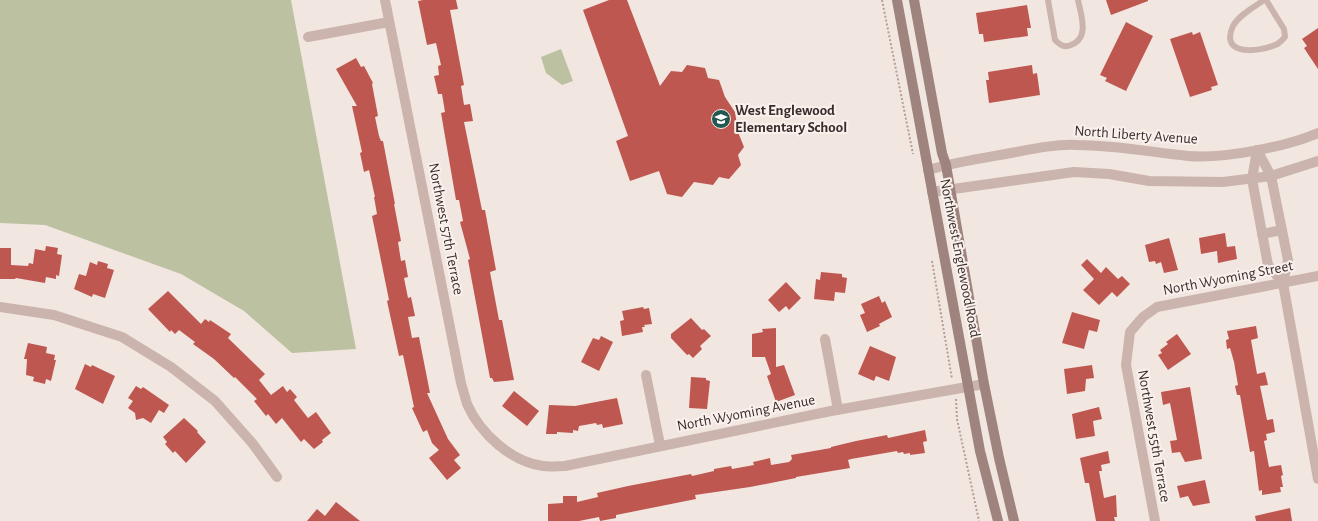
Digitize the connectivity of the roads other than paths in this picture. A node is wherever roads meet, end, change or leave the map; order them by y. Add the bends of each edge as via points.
1 (385, 0) edge
2 (897, 0) edge
3 (914, 0) edge
4 (1048, 0) edge
5 (1078, 0) edge
6 (1265, 0) edge
7 (389, 22) junction
8 (308, 37) dead end
9 (1318, 133) edge
10 (1257, 150) junction
11 (1318, 161) edge
12 (946, 165) junction
13 (928, 170) junction
14 (1271, 176) junction
15 (1252, 179) junction
16 (950, 190) junction
17 (932, 192) junction
18 (1282, 230) junction
19 (1262, 234) junction
20 (1318, 276) edge
21 (1283, 283) junction
22 (0, 307) edge
23 (1130, 332) joint
24 (825, 339) dead end
25 (646, 375) dead end
26 (984, 384) junction
27 (968, 387) junction
28 (838, 410) junction
29 (660, 445) junction
30 (505, 450) joint
31 (277, 478) dead end
32 (1318, 479) edge
33 (998, 521) edge
34 (1014, 521) edge
35 (1155, 521) edge

1 - 7 street, Northwest 57th Terrace
2 - 13 main road, Northwest Englewood Road
3 - 12 main road, Northwest Englewood Road
4 - 5 lane via 1055,40 1066,47 1081,39 1084,29
6 - 6 lane via 1284,29 1284,37 1277,45 1246,51 1236,49 1230,43 1233,26 1242,16
7 - 8 street
7 - 30 street, Northwest 57th Terrace via 461,383 467,404 476,421
9 - 10 street, North Liberty Avenue
10 - 12 street, North Liberty Avenue via 1190,156 1108,145 1075,144 1043,147
10 - 14 street
10 - 15 street
11 - 14 street
12 - 13 street, North Liberty Avenue
12 - 16 main road, Northwest Englewood Road
13 - 17 main road, Northwest Englewood Road
14 - 15 street
14 - 18 street
15 - 16 street via 1223,182 1149,181 1109,174 1074,172
15 - 19 street
16 - 17 street
16 - 26 main road, Northwest Englewood Road
17 - 27 main road, Northwest Englewood Road
18 - 19 street
18 - 21 street via 1288,260
19 - 21 street via 1268,265
20 - 21 street, North Wyoming Street
21 - 23 street, North Wyoming Street via 1157,307 1143,317
21 - 32 street
22 - 31 street via 54,314 122,337 171,367 215,401 253,444
23 - 35 street, Northwest 55th Terrace via 1126,365
24 - 28 street, North Wyoming Avenue
25 - 29 street, North Wyoming Avenue
26 - 27 street, North Wyoming Avenue
26 - 34 main road, Northwest Englewood Road via 998,458
27 - 28 street, North Wyoming Avenue
27 - 33 main road, Northwest Englewood Road via 980,451
28 - 29 street, North Wyoming Avenue
29 - 30 street, North Wyoming Avenue via 565,466 543,466

